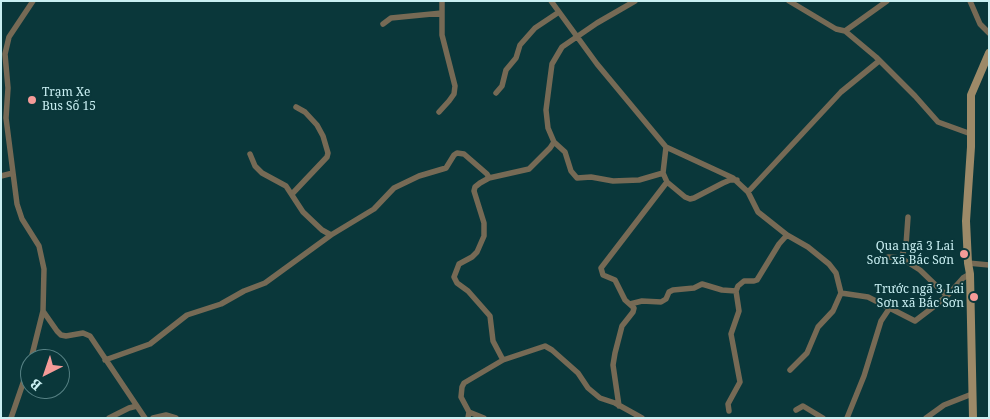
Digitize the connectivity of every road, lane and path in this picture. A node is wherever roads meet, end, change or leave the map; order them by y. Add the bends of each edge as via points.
1 (33, 1) edge
2 (442, 1) edge
3 (551, 1) edge
4 (635, 1) edge
5 (789, 1) edge
6 (887, 1) edge
7 (970, 1) edge
8 (559, 12) junction
9 (442, 13) junction
10 (383, 24) dead end
11 (845, 31) junction
12 (989, 33) edge
13 (577, 37) junction
14 (989, 53) edge
15 (879, 61) junction
16 (496, 93) dead end
17 (296, 107) dead end
18 (439, 112) dead end
19 (971, 134) junction
20 (554, 142) junction
21 (666, 147) junction
22 (250, 154) dead end
23 (13, 173) junction
24 (663, 173) junction
25 (1, 176) edge
26 (489, 178) junction
27 (737, 180) junction
28 (668, 182) junction
29 (748, 192) junction
30 (292, 194) junction
31 (908, 217) dead end
32 (331, 235) junction
33 (787, 235) junction
34 (888, 257) dead end
35 (901, 258) junction
36 (968, 263) junction
37 (989, 265) edge
38 (970, 274) junction
39 (736, 291) junction
40 (841, 293) junction
41 (947, 296) junction
42 (630, 304) junction
43 (889, 309) junction
44 (43, 311) junction
45 (34, 349) edge
46 (105, 360) junction
47 (503, 360) junction
48 (790, 370) dead end
49 (20, 392) edge
50 (972, 394) junction
51 (137, 406) junction
52 (619, 406) junction
53 (796, 410) dead end
54 (729, 412) dead end
55 (468, 415) edge
56 (11, 418) edge
57 (109, 418) edge
58 (145, 418) edge
59 (153, 418) edge
60 (176, 418) edge
61 (484, 418) edge
62 (642, 418) edge
63 (823, 418) edge
64 (847, 418) edge
65 (926, 418) edge
66 (973, 418) edge

1 - 23 street via 12,30 6,45 6,118
2 - 9 street
3 - 8 street
4 - 13 street
5 - 11 street
6 - 11 street
7 - 12 street via 980,24
8 - 13 street
8 - 16 street via 535,28 520,45
9 - 10 street via 391,18
9 - 18 street via 442,35 455,86 454,94
11 - 15 street
13 - 20 street via 562,47 552,64 546,110
13 - 21 street
14 - 19 street via 971,95
15 - 19 street via 938,122
15 - 29 street via 841,92
17 - 30 street via 317,125 328,153
19 - 36 street via 966,221
20 - 24 street via 565,152 571,171 577,178 639,180
20 - 26 street via 529,169
21 - 24 street
21 - 27 street
22 - 30 street via 262,173 286,186
23 - 25 street
23 - 44 street via 19,212 39,246 45,280
24 - 28 street
26 - 32 street via 464,154 457,153 446,168 397,186 374,209
26 - 47 street via 475,186 474,191 484,223 484,236 477,252 459,264 454,277 490,316 493,341
27 - 28 street via 730,180 690,199
27 - 29 street
28 - 42 street via 601,268 603,275 615,280
29 - 33 street via 758,212
30 - 32 street via 304,212
31 - 35 street via 906,245
32 - 46 street via 264,283 216,306 187,315 150,344
33 - 39 street via 757,280 744,280
33 - 40 street via 829,264 836,273
34 - 35 street
35 - 41 street via 920,270
36 - 37 street
36 - 38 street
38 - 41 street
38 - 50 street
39 - 42 street via 702,284 673,290 661,302
39 - 54 street via 739,311 731,334 740,382 728,404
40 - 43 street via 868,297
40 - 48 street via 833,311 818,327 807,353
41 - 43 street via 915,321
42 - 52 street via 634,312 622,326 613,365
43 - 64 street via 881,320
44 - 45 street
44 - 46 street via 61,335 87,333
46 - 51 street
47 - 52 street via 548,347 600,398
47 - 55 street via 464,383 461,397
49 - 56 street
50 - 65 street
50 - 66 street
51 - 57 street
51 - 58 street
52 - 62 street
53 - 63 street via 803,406
55 - 61 street
59 - 60 street via 166,415

